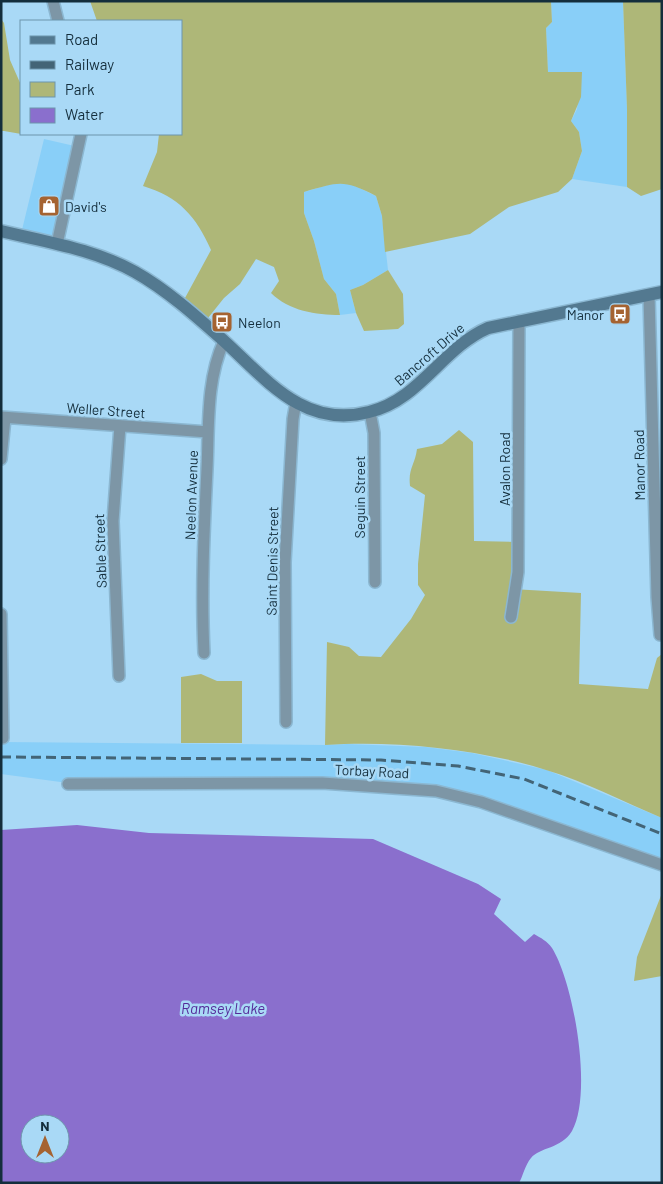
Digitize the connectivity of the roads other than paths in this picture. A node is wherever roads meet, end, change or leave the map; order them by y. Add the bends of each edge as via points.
1 (53, 1) edge
2 (58, 20) edge
3 (81, 135) edge
4 (1, 231) edge
5 (57, 244) junction
6 (656, 293) edge
7 (520, 321) junction
8 (224, 341) junction
9 (296, 402) junction
10 (370, 412) junction
11 (3, 417) edge
12 (120, 426) junction
13 (208, 432) junction
14 (1, 460) edge
15 (374, 582) dead end
16 (1, 614) edge
17 (511, 617) dead end
18 (660, 635) dead end
19 (204, 653) dead end
20 (119, 676) dead end
21 (286, 722) dead end
22 (3, 738) dead end
23 (68, 784) dead end
24 (662, 865) edge

1 - 2 street
3 - 5 street
4 - 5 main road, Bancroft Drive
5 - 8 main road, Bancroft Drive via 110,260 133,271 162,290
6 - 7 main road, Bancroft Drive
6 - 18 street, Manor Road via 657,597
7 - 10 main road, Bancroft Drive via 478,332 443,360 409,394
7 - 17 street, Avalon Road via 518,572
8 - 9 main road, Bancroft Drive via 268,384
8 - 13 street, Neelon Avenue via 213,377
9 - 10 main road, Bancroft Drive via 328,414
9 - 21 street, Saint Denis Street via 285,562
10 - 15 street, Seguin Street via 374,433
11 - 12 street, Weller Street
11 - 14 street
12 - 13 street, Weller Street
12 - 20 street, Sable Street via 113,521
13 - 19 street, Neelon Avenue
16 - 22 street
23 - 24 street, Torbay Road via 322,783 436,791 481,802

